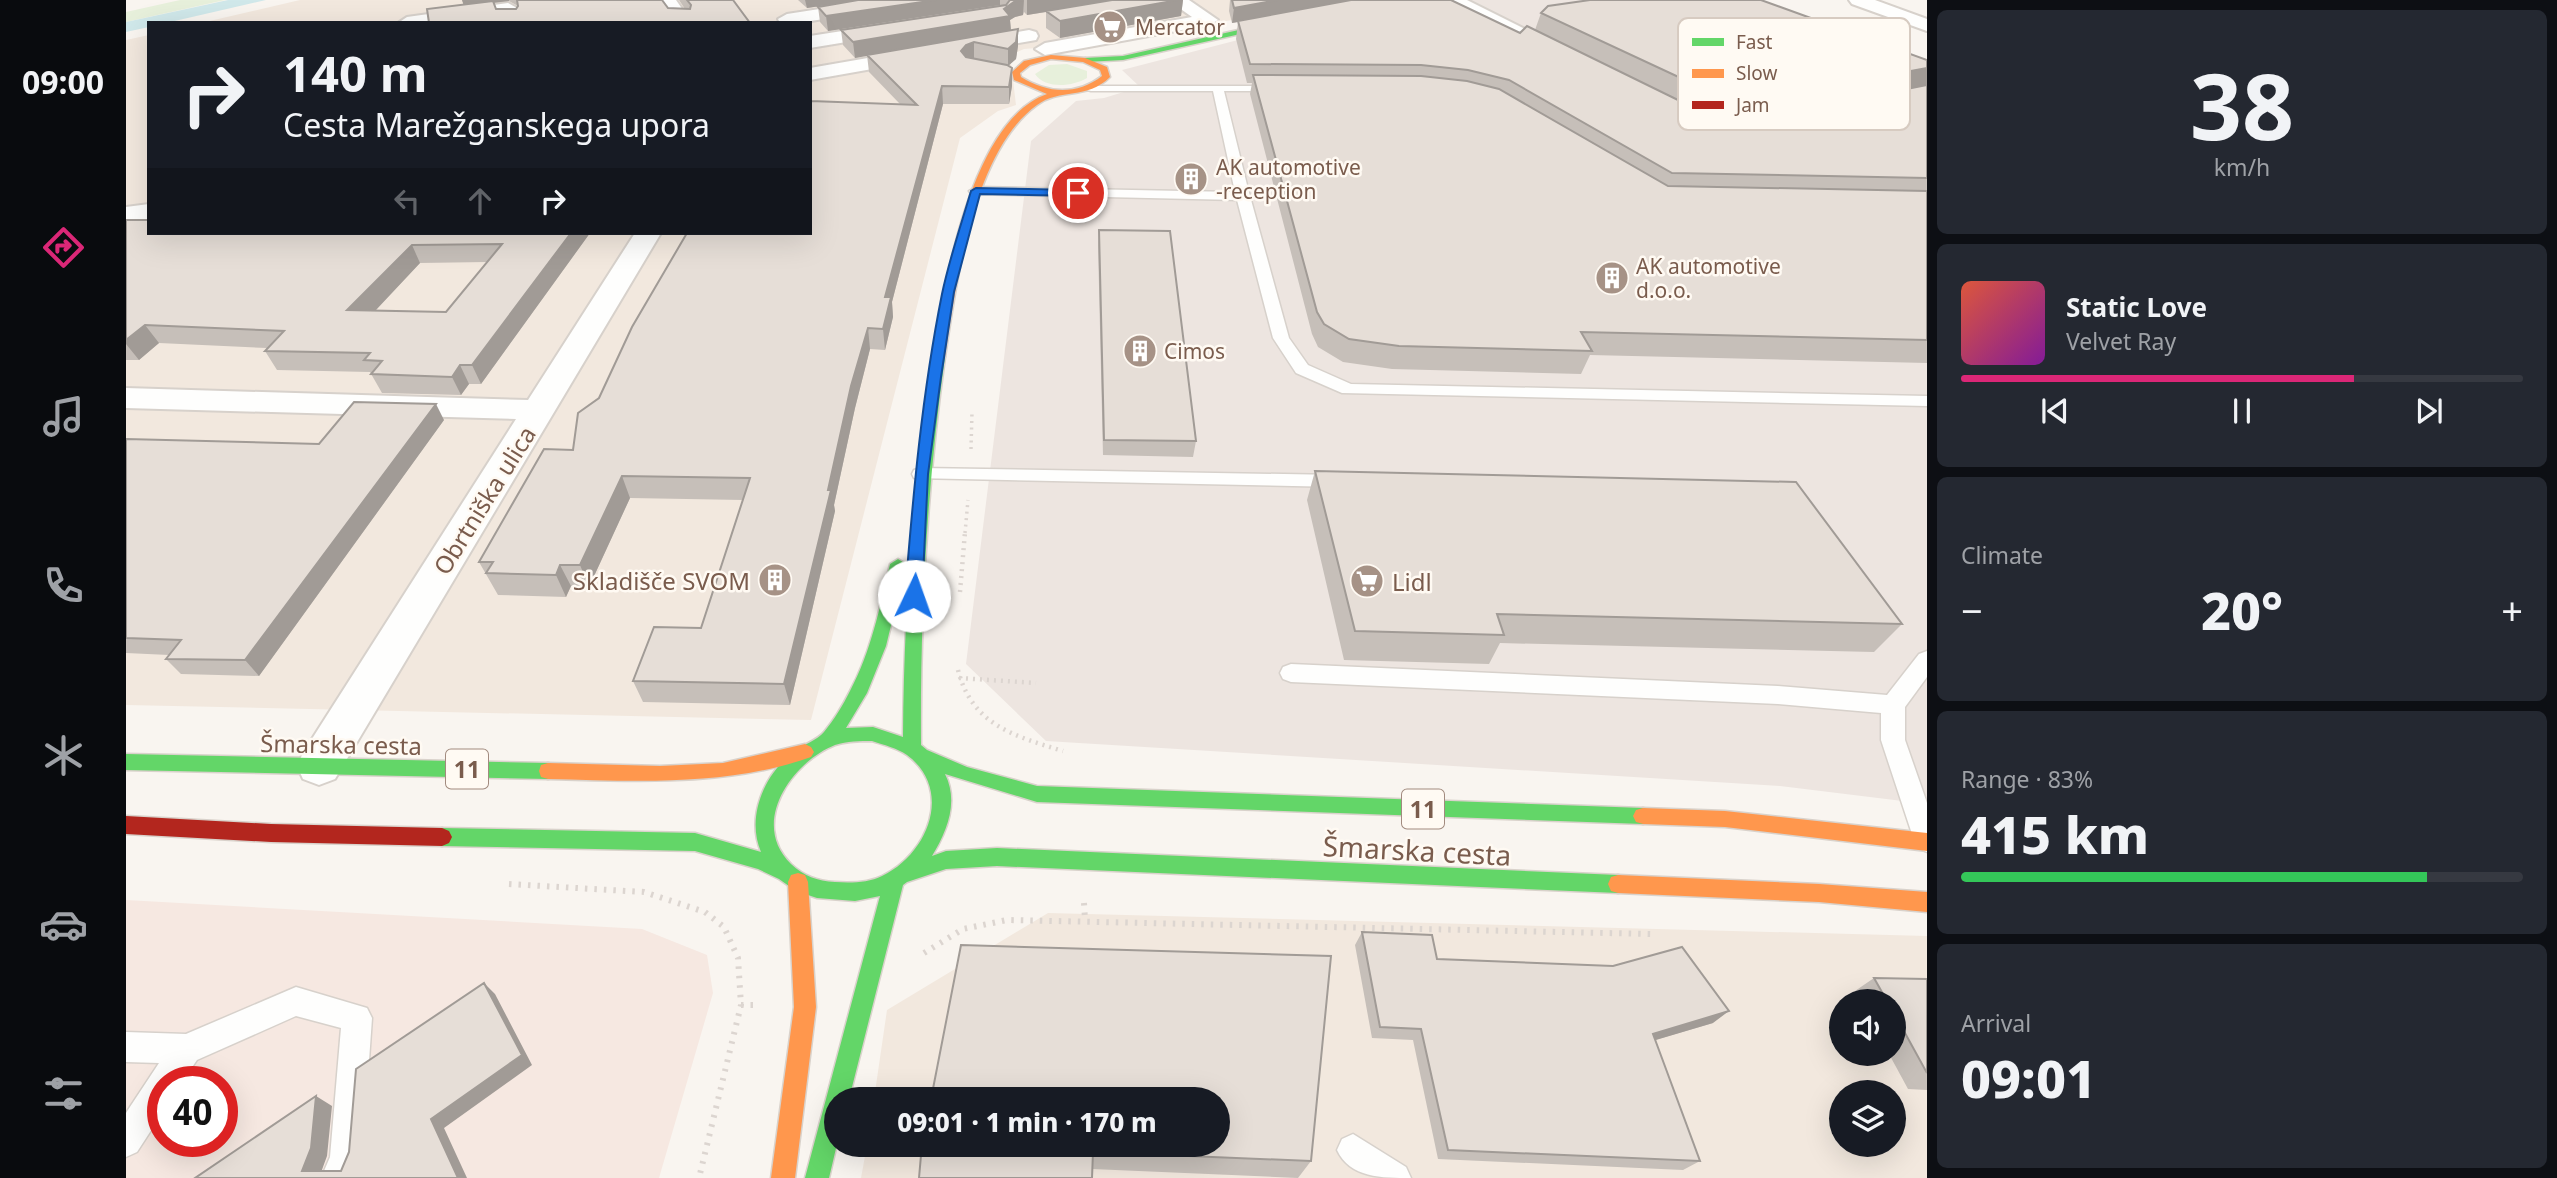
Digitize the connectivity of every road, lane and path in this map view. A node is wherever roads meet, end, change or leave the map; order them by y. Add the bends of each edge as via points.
1 (667, 0) edge
2 (914, 0) edge
3 (1177, 0) edge
4 (1453, 0) edge
5 (1858, 0) edge
6 (785, 17) edge
7 (1301, 18) edge
8 (1908, 18) edge
9 (1910, 19) edge
10 (1043, 20) dead end
11 (420, 21) edge
12 (511, 21) edge
13 (681, 21) edge
14 (1927, 25) edge
15 (919, 26) edge
16 (812, 44) edge
17 (812, 46) edge
18 (1065, 57) joint
19 (1123, 58) junction
20 (1021, 59) junction
21 (1084, 60) junction
22 (1573, 60) edge
23 (831, 70) junction
24 (1105, 73) junction
25 (812, 74) edge
26 (1124, 86) junction
27 (1091, 88) junction
28 (1218, 88) junction
29 (1297, 89) edge
30 (976, 191) junction
31 (1243, 196) junction
32 (147, 211) edge
33 (126, 215) edge
34 (647, 235) edge
35 (126, 398) edge
36 (1927, 401) edge
37 (972, 408) dead end
38 (539, 410) junction
39 (921, 474) junction
40 (971, 475) junction
41 (1356, 481) edge
42 (958, 606) dead end
43 (1927, 660) edge
44 (957, 667) dead end
45 (1291, 673) dead end
46 (959, 678) junction
47 (1036, 683) dead end
48 (1893, 705) junction
49 (829, 740) junction
50 (805, 752) junction
51 (918, 752) junction
52 (1065, 752) dead end
53 (126, 762) edge
54 (318, 766) junction
55 (126, 825) edge
56 (1927, 841) edge
57 (783, 871) junction
58 (901, 877) junction
59 (797, 881) junction
60 (496, 883) dead end
61 (1927, 902) edge
62 (1662, 934) dead end
63 (921, 955) dead end
64 (126, 1047) edge
65 (186, 1049) junction
66 (175, 1066) edge
67 (841, 1087) edge
68 (147, 1109) edge
69 (126, 1141) edge
70 (1353, 1150) dead end
71 (824, 1151) edge
72 (337, 1178) edge
73 (699, 1178) edge
74 (783, 1178) edge
75 (817, 1178) edge
76 (1395, 1178) edge

1 - 13 street
2 - 6 street
3 - 20 street via 1209,20
4 - 22 street
5 - 8 street
7 - 19 main road
9 - 14 street
10 - 20 street
11 - 12 street via 508,8
15 - 16 street
17 - 23 street
18 - 20 street
18 - 21 main road
19 - 21 main road
19 - 24 main road
20 - 23 street
20 - 27 main road via 1060,92
20 - 30 main road via 993,154
21 - 24 main road
23 - 25 street
24 - 26 lane
24 - 27 main road
26 - 27 lane
26 - 28 lane
28 - 29 lane
28 - 31 lane
30 - 31 lane
30 - 39 main road via 948,292
31 - 36 lane via 1281,338 1302,369 1348,389
32 - 33 street
34 - 38 street, Obrtniška ulica
35 - 38 street
37 - 40 path
38 - 54 street, Obrtniška ulica
39 - 40 lane
39 - 49 main road via 878,646 858,693
39 - 51 main road via 910,645
40 - 41 lane
40 - 42 path
43 - 48 lane
44 - 46 path
45 - 48 lane via 1778,695
46 - 47 path
46 - 52 path via 984,720 1016,737
48 - 56 lane via 1893,740
49 - 50 main road, 11
49 - 51 main road, 11 via 873,734 894,738
50 - 54 main road, Šmarska cesta / 11 via 723,771 680,773
50 - 57 main road, 11 via 783,771 768,795 763,822 767,848
51 - 56 main road, Šmarska cesta / 11 via 977,779 1037,794 1725,819
51 - 58 main road, 11 via 939,777 944,801 941,827 929,852
53 - 54 main road, Šmarska cesta / 11
55 - 57 main road, 11 via 271,833 695,842
57 - 59 main road, 11
58 - 59 main road, 11 via 875,889 844,893 815,890
58 - 61 main road, Šmarska cesta / 11 via 946,860 997,857 1819,893
58 - 67 main road
59 - 74 main road via 805,1007
60 - 73 path via 644,892 705,912 724,927 738,958 741,1005
62 - 63 path via 1007,920 963,929
64 - 65 lane
65 - 66 lane
65 - 72 lane via 296,1001 357,1018 345,1160
68 - 69 lane
70 - 76 lane
71 - 75 main road

